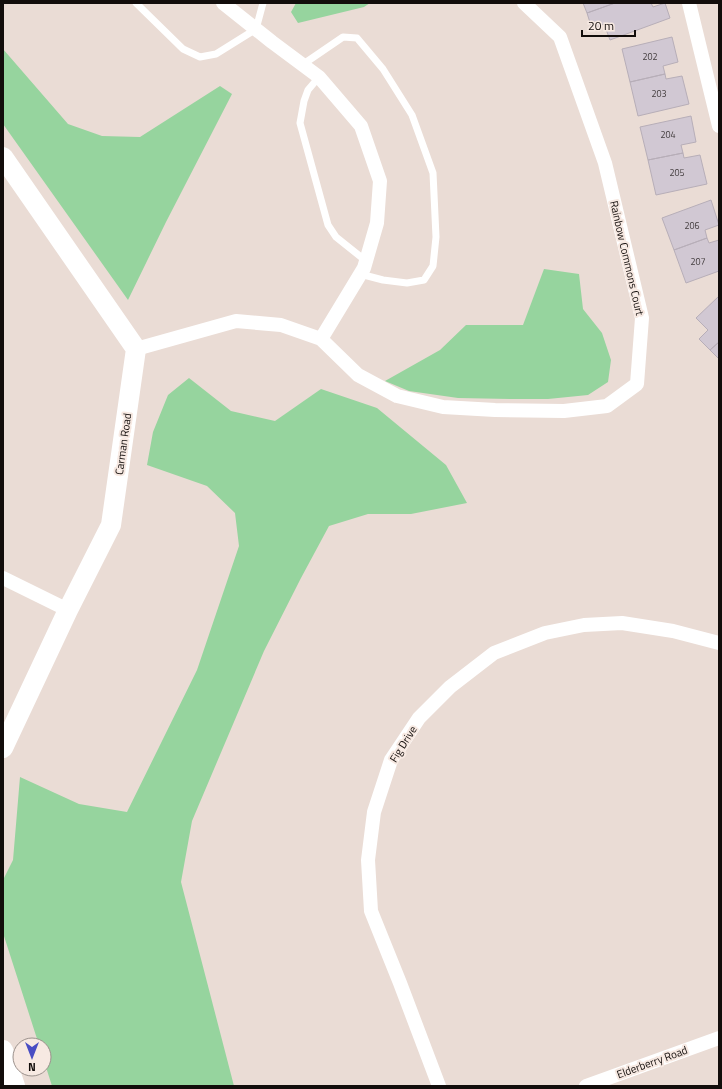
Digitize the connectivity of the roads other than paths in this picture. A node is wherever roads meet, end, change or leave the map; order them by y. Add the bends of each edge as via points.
1 (136, 3) edge
2 (223, 3) edge
3 (263, 3) edge
4 (524, 3) edge
5 (689, 3) edge
6 (256, 29) junction
7 (302, 65) junction
8 (319, 77) junction
9 (719, 126) edge
10 (3, 157) edge
11 (366, 261) junction
12 (360, 274) junction
13 (321, 339) junction
14 (136, 349) junction
15 (3, 578) edge
16 (68, 610) junction
17 (719, 643) edge
18 (3, 748) edge
19 (719, 1038) edge
20 (3, 1050) edge
21 (15, 1086) edge
22 (439, 1086) edge
23 (586, 1086) edge

1 - 6 lane via 183,49 200,57 216,54
2 - 6 street
3 - 6 lane
4 - 13 street, Rainbow Commons Court via 560,37 605,163 642,318 637,384 607,406 564,411 443,407 397,396 358,375
5 - 9 street
6 - 7 street
7 - 8 street
7 - 12 lane via 343,37 357,38 383,69 412,116 433,173 436,237 433,266 424,280 407,283
8 - 11 street via 361,126 380,181 377,223
8 - 11 lane via 308,90 300,124 328,225 336,238
10 - 14 street
11 - 12 street
12 - 13 street
13 - 14 street, Rainbow Commons Court via 281,325 236,321
14 - 16 street, Carman Road via 111,525
15 - 16 street
16 - 18 street, Carman Road
17 - 22 street, Fig Drive via 673,631 622,623 584,624 545,633 494,653 450,687 419,718 391,760 374,812 368,860 371,911
19 - 23 street, Elderberry Road
20 - 21 street

